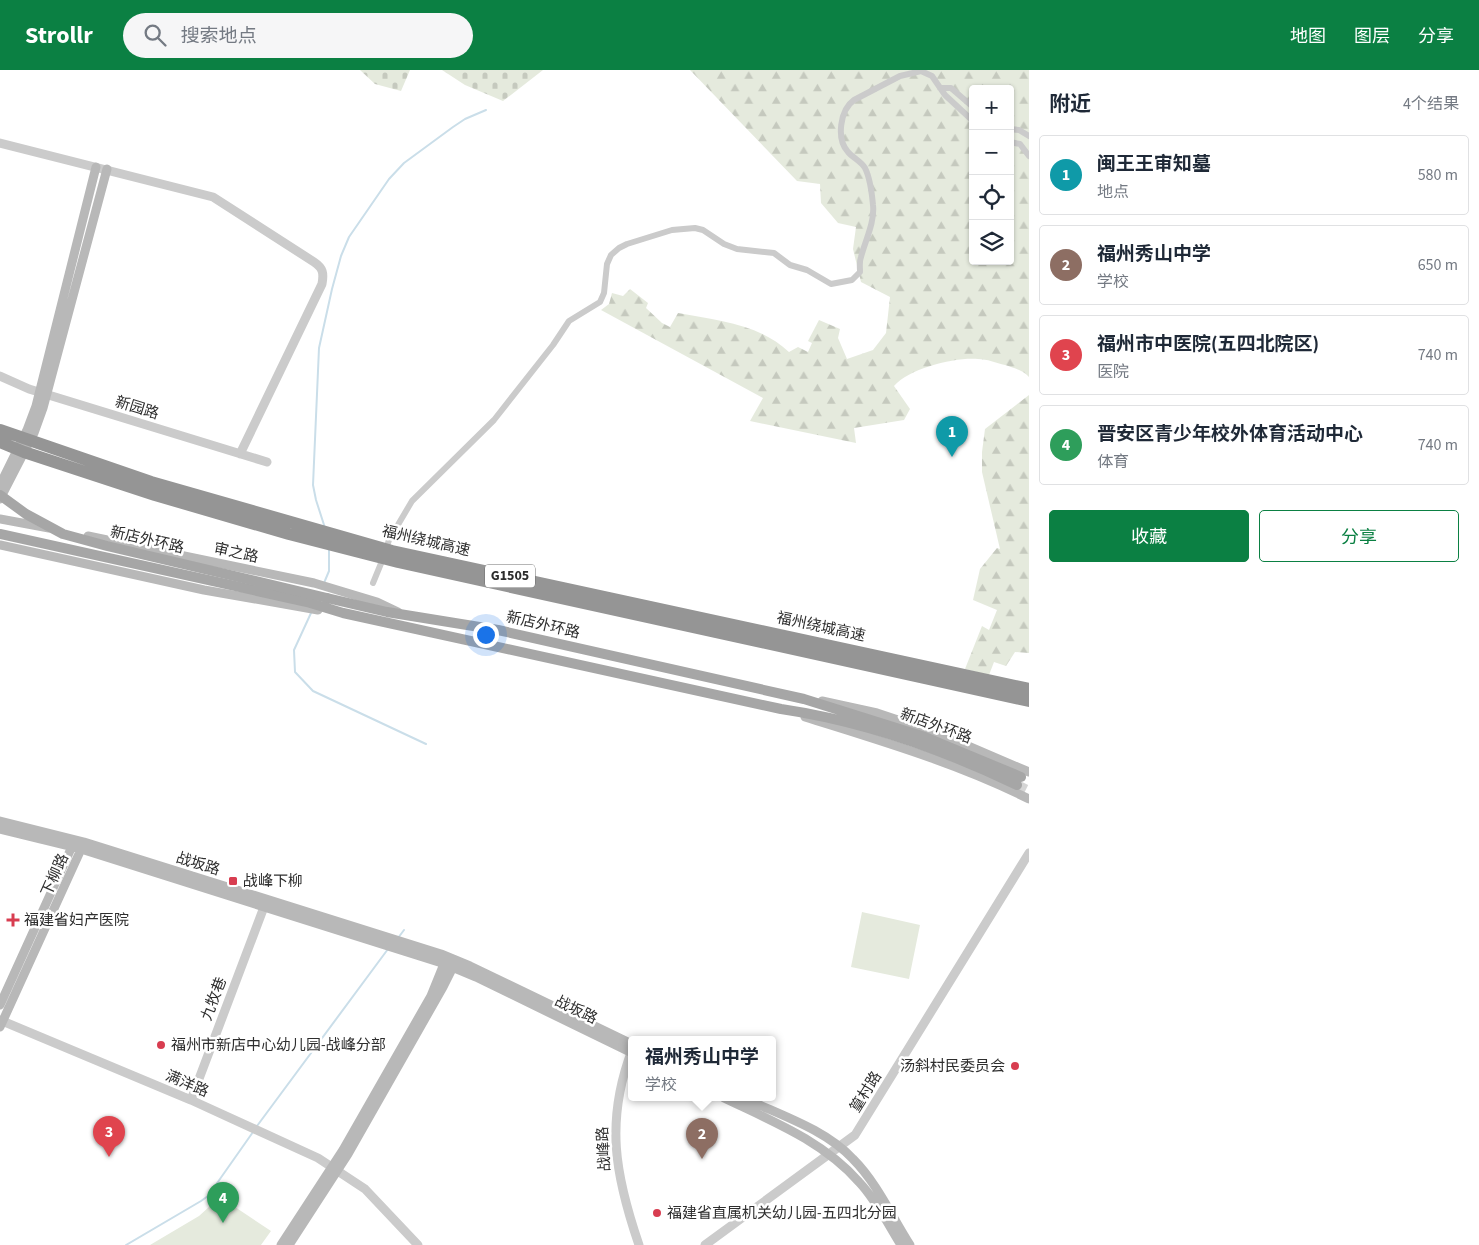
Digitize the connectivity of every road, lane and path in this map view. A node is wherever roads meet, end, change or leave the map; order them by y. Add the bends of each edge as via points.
1 (940, 88) junction
2 (969, 104) edge
3 (969, 117) edge
4 (1014, 129) edge
5 (1029, 136) edge
6 (0, 142) edge
7 (1014, 143) edge
8 (1029, 156) edge
9 (96, 166) junction
10 (107, 169) junction
11 (0, 376) edge
12 (43, 393) junction
13 (0, 421) edge
14 (0, 430) edge
15 (0, 443) edge
16 (240, 454) junction
17 (267, 462) dead end
18 (151, 482) junction
19 (0, 485) edge
20 (0, 497) edge
21 (0, 519) edge
22 (0, 534) edge
23 (0, 545) edge
24 (373, 583) dead end
25 (324, 605) junction
26 (404, 614) junction
27 (1029, 689) edge
28 (1029, 701) edge
29 (781, 709) junction
30 (1022, 778) edge
31 (1029, 799) edge
32 (0, 820) edge
33 (0, 829) edge
34 (78, 844) junction
35 (1029, 853) edge
36 (264, 907) junction
37 (385, 941) junction
38 (450, 962) junction
39 (0, 1005) edge
40 (1, 1023) edge
41 (628, 1047) edge
42 (628, 1064) edge
43 (191, 1100) junction
44 (730, 1101) edge
45 (750, 1101) edge
46 (839, 1147) junction
47 (830, 1154) junction
48 (335, 1169) junction
49 (357, 1184) junction
50 (281, 1245) edge
51 (288, 1245) edge
52 (410, 1245) edge
53 (418, 1245) edge
54 (639, 1245) edge
55 (704, 1245) edge
56 (901, 1245) edge
57 (910, 1245) edge

1 - 2 street via 951,88
1 - 3 street
1 - 24 street via 929,74 912,72 854,100 844,112 844,146 866,171 873,207 860,272 852,280 831,284 787,263 774,253 737,249 695,228 672,230 615,251 607,264 600,302 569,321 494,420 412,501 389,540
4 - 5 street
6 - 9 street
7 - 8 street via 1020,144
9 - 10 street
9 - 12 main road
10 - 12 main road
10 - 16 street via 213,197 298,252 324,273 322,284
11 - 12 street, 新园路
12 - 16 street, 新园路
12 - 19 main road
12 - 20 main road via 34,433
13 - 18 highway, bridge
14 - 18 highway, 福州绕城高速 / G1505, bridge
15 - 28 highway, 福州绕城高速 / G1505, bridge via 155,495 398,562
16 - 17 street, 新园路
18 - 27 highway, 福州绕城高速 / G1505, bridge via 392,551
20 - 25 main road, 新店外环路, bridge via 63,534
21 - 26 main road, 审之路 via 314,582
22 - 25 main road, 新店外环路
23 - 25 main road via 204,590 305,607
25 - 26 main road, 新店外环路
25 - 29 main road, 新店外环路 via 343,613
26 - 30 main road, 新店外环路 via 498,630 804,699 925,737
29 - 30 main road, 新店外环路 via 811,713 872,729
29 - 31 main road via 927,756
32 - 34 main road, 战坂路
33 - 34 main road, 战坂路
34 - 36 main road, 战坂路
34 - 37 main road, 战坂路
34 - 39 main road, 下柳路
34 - 40 main road, 下柳路
35 - 46 street, 篁村路 via 855,1135
36 - 37 main road, 战坂路
36 - 43 street, 九牧巷
37 - 38 main road, 战坂路
38 - 41 main road, 战坂路
38 - 48 main road
40 - 43 street, 满洋路
42 - 54 street, 战峰路 via 618,1101 615,1150 623,1196
43 - 48 street, 满洋路 via 318,1158
44 - 47 main road via 801,1135
45 - 46 main road
46 - 47 street, 篁村路
46 - 57 main road via 868,1178
47 - 55 street, 篁村路
47 - 56 main road via 864,1187
48 - 49 street, 满洋路
48 - 50 main road
48 - 51 main road
49 - 52 street, 满洋路 via 361,1194
49 - 53 street, 满洋路

